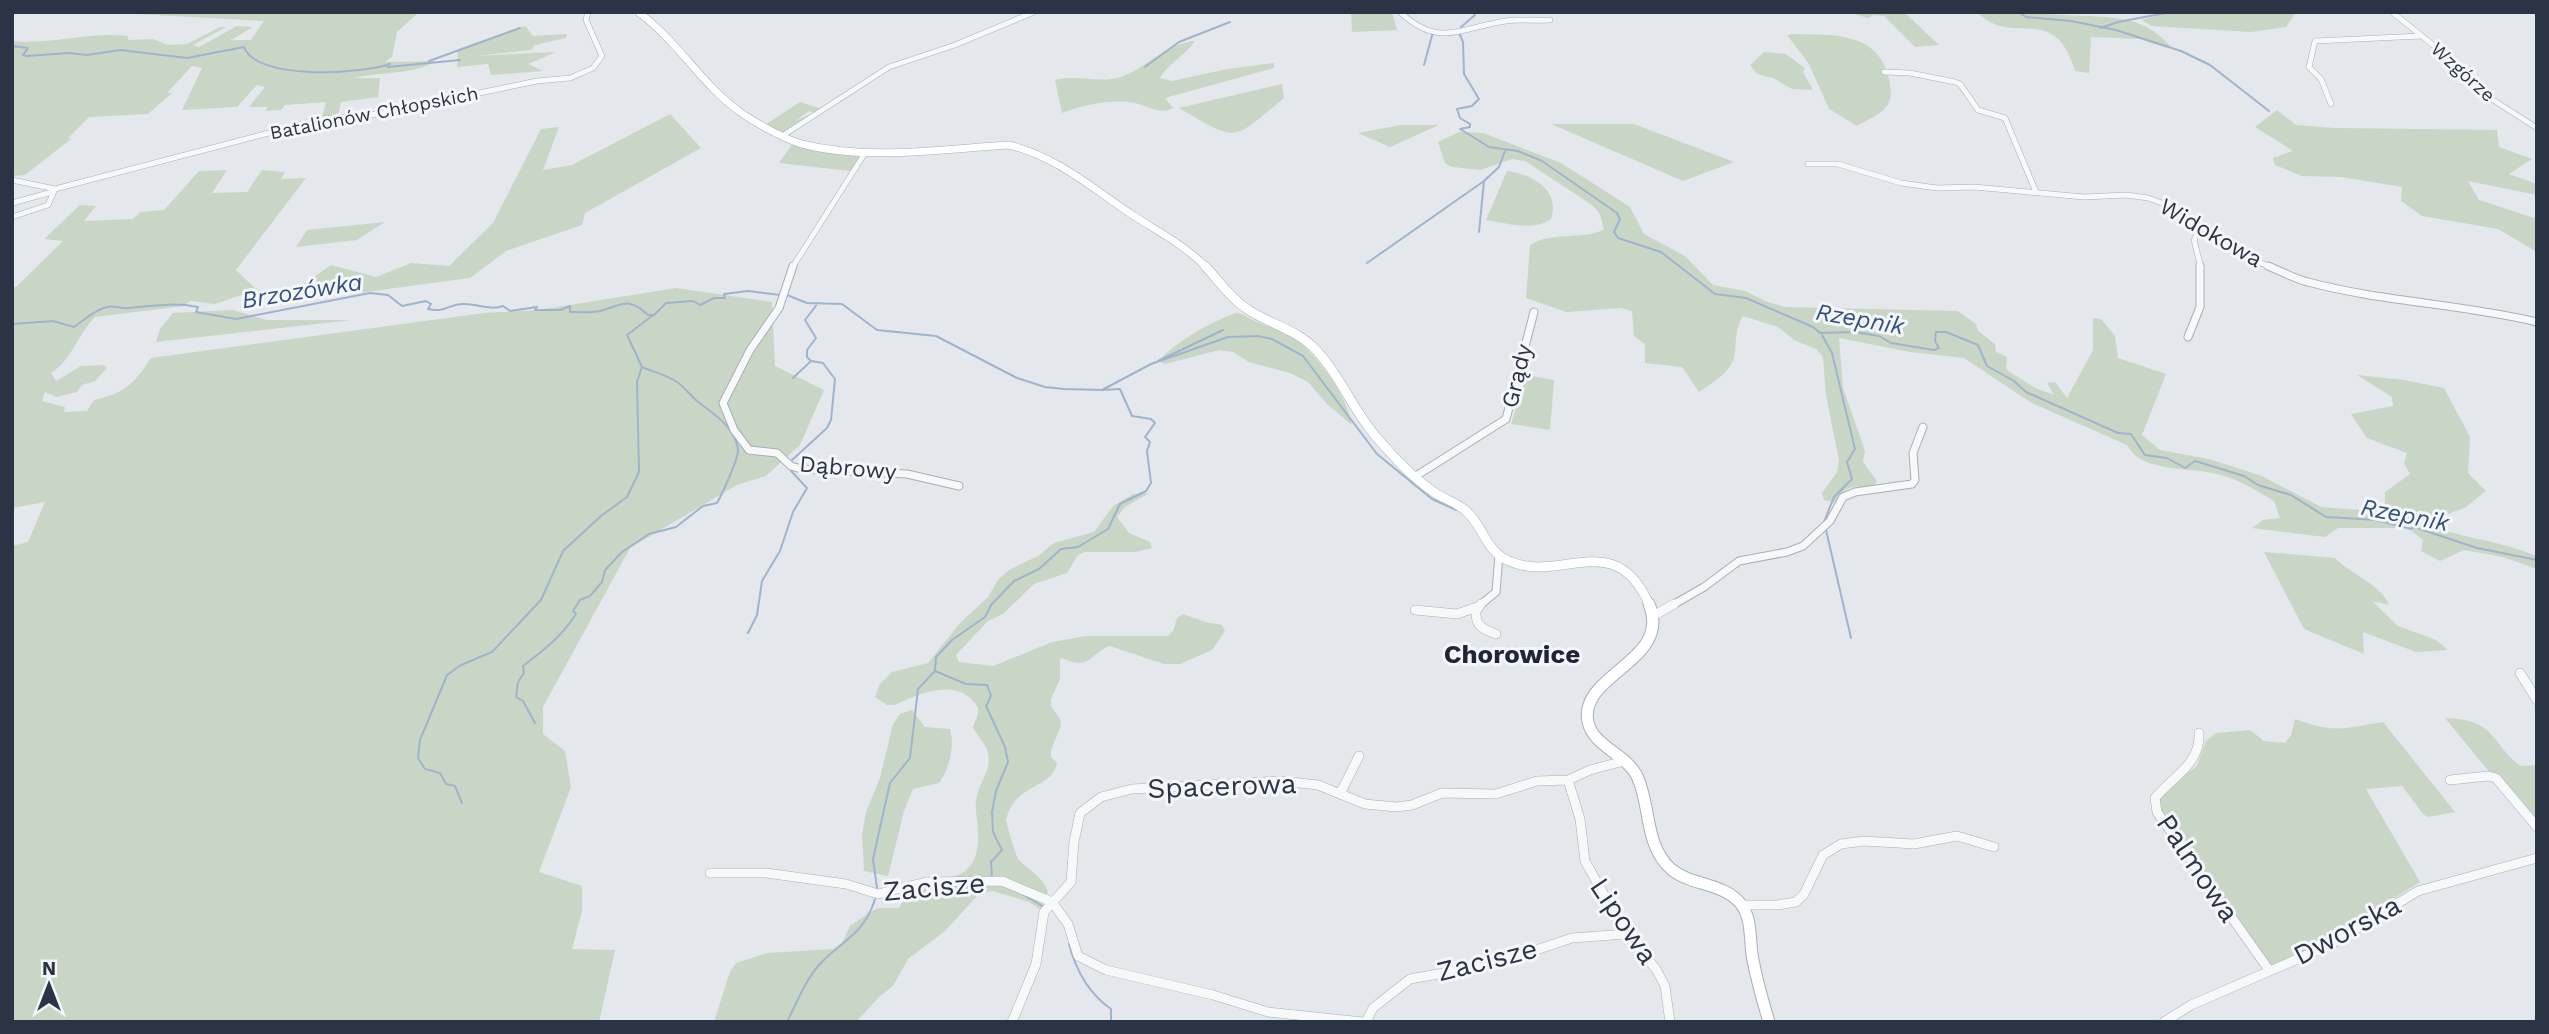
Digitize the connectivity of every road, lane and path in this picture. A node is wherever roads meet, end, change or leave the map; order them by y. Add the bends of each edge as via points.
1 (588, 12) edge
2 (638, 12) edge
3 (1034, 12) edge
4 (1400, 12) edge
5 (2392, 12) edge
6 (1550, 20) dead end
7 (2422, 36) junction
8 (1884, 72) dead end
9 (2331, 104) dead end
10 (2537, 128) edge
11 (784, 137) junction
12 (865, 153) junction
13 (1808, 164) dead end
14 (12, 180) edge
15 (53, 190) junction
16 (2036, 192) junction
17 (12, 203) edge
18 (12, 217) edge
19 (2200, 228) junction
20 (1534, 312) dead end
21 (2537, 322) edge
22 (2188, 337) dead end
23 (1923, 427) dead end
24 (1416, 476) junction
25 (959, 486) dead end
26 (1499, 555) junction
27 (1477, 607) junction
28 (1415, 610) dead end
29 (1653, 616) junction
30 (1496, 634) dead end
31 (2520, 673) dead end
32 (2537, 700) edge
33 (2199, 733) dead end
34 (1359, 756) dead end
35 (1625, 761) junction
36 (1568, 779) junction
37 (2450, 780) dead end
38 (1340, 794) junction
39 (2537, 827) edge
40 (1994, 847) dead end
41 (2537, 858) edge
42 (710, 873) dead end
43 (1052, 902) junction
44 (1742, 905) junction
45 (1626, 934) junction
46 (2269, 970) junction
47 (1012, 1022) edge
48 (1365, 1022) edge
49 (1670, 1022) edge
50 (1769, 1022) edge
51 (2164, 1022) edge

1 - 15 street, Batalionów Chłopskich via 586,20 601,56 580,76 537,80 382,113 321,119
2 - 11 street via 714,90 741,113
3 - 11 street via 955,46 889,67
4 - 6 street via 1428,31 1467,33 1474,27 1506,21
5 - 7 street, Wzgórze
7 - 9 street via 2315,41 2309,67 2321,79
7 - 10 street, Wzgórze via 2476,89
8 - 16 street via 1955,82 1978,110 2005,118
11 - 12 street via 816,147
12 - 24 street via 1009,145 1086,180 1195,256 1242,306 1312,346 1367,426
12 - 25 street, Dąbrowy via 789,272 769,326 750,350 723,403 749,450 777,453 791,466 907,474
13 - 16 street, Widokowa via 1838,164 1880,178 1937,188
14 - 15 street, Batalionów Chłopskich
15 - 17 street
15 - 18 street via 48,205
16 - 19 street, Widokowa via 2148,198 2173,208
19 - 21 street, Widokowa via 2223,236 2259,262 2307,282
19 - 22 street via 2194,240 2202,272 2200,307
20 - 24 street, Grądy via 1506,419
23 - 29 street via 1913,443 1912,484 1843,497 1830,521 1803,546 1739,561
24 - 26 street via 1464,510
26 - 27 street via 1496,592
26 - 29 street via 1523,564 1599,563 1623,568 1641,585
27 - 28 street via 1457,614
27 - 30 street via 1478,626
29 - 35 street via 1645,647 1587,705 1591,732
31 - 32 street
33 - 46 street, Palmowa via 2194,760 2155,798 2157,812
34 - 38 street
35 - 36 street, Spacerowa
35 - 44 street via 1640,783 1653,840 1667,865 1682,877 1732,896
36 - 38 street, Spacerowa via 1537,781 1496,794 1442,793 1396,807 1365,804
36 - 45 street, Lipowa via 1580,819 1585,861
37 - 39 street via 2496,778
38 - 43 street, Spacerowa via 1318,785 1281,780 1132,789 1101,797 1080,813 1071,882
40 - 44 street via 1952,836 1925,843 1853,842 1821,856 1803,898 1795,903
41 - 46 street, Dworska via 2418,891 2330,944
42 - 43 street, Zacisze via 766,873 846,884 878,894 926,883 1002,881
43 - 47 street, Spacerowa via 1044,912 1036,964
43 - 48 street, Zacisze via 1068,924 1078,956 1105,970 1268,1012
44 - 50 street
45 - 48 street, Zacisze via 1572,937 1494,964 1410,979 1373,1008
45 - 49 street, Lipowa via 1665,986
46 - 51 street, Dworska

